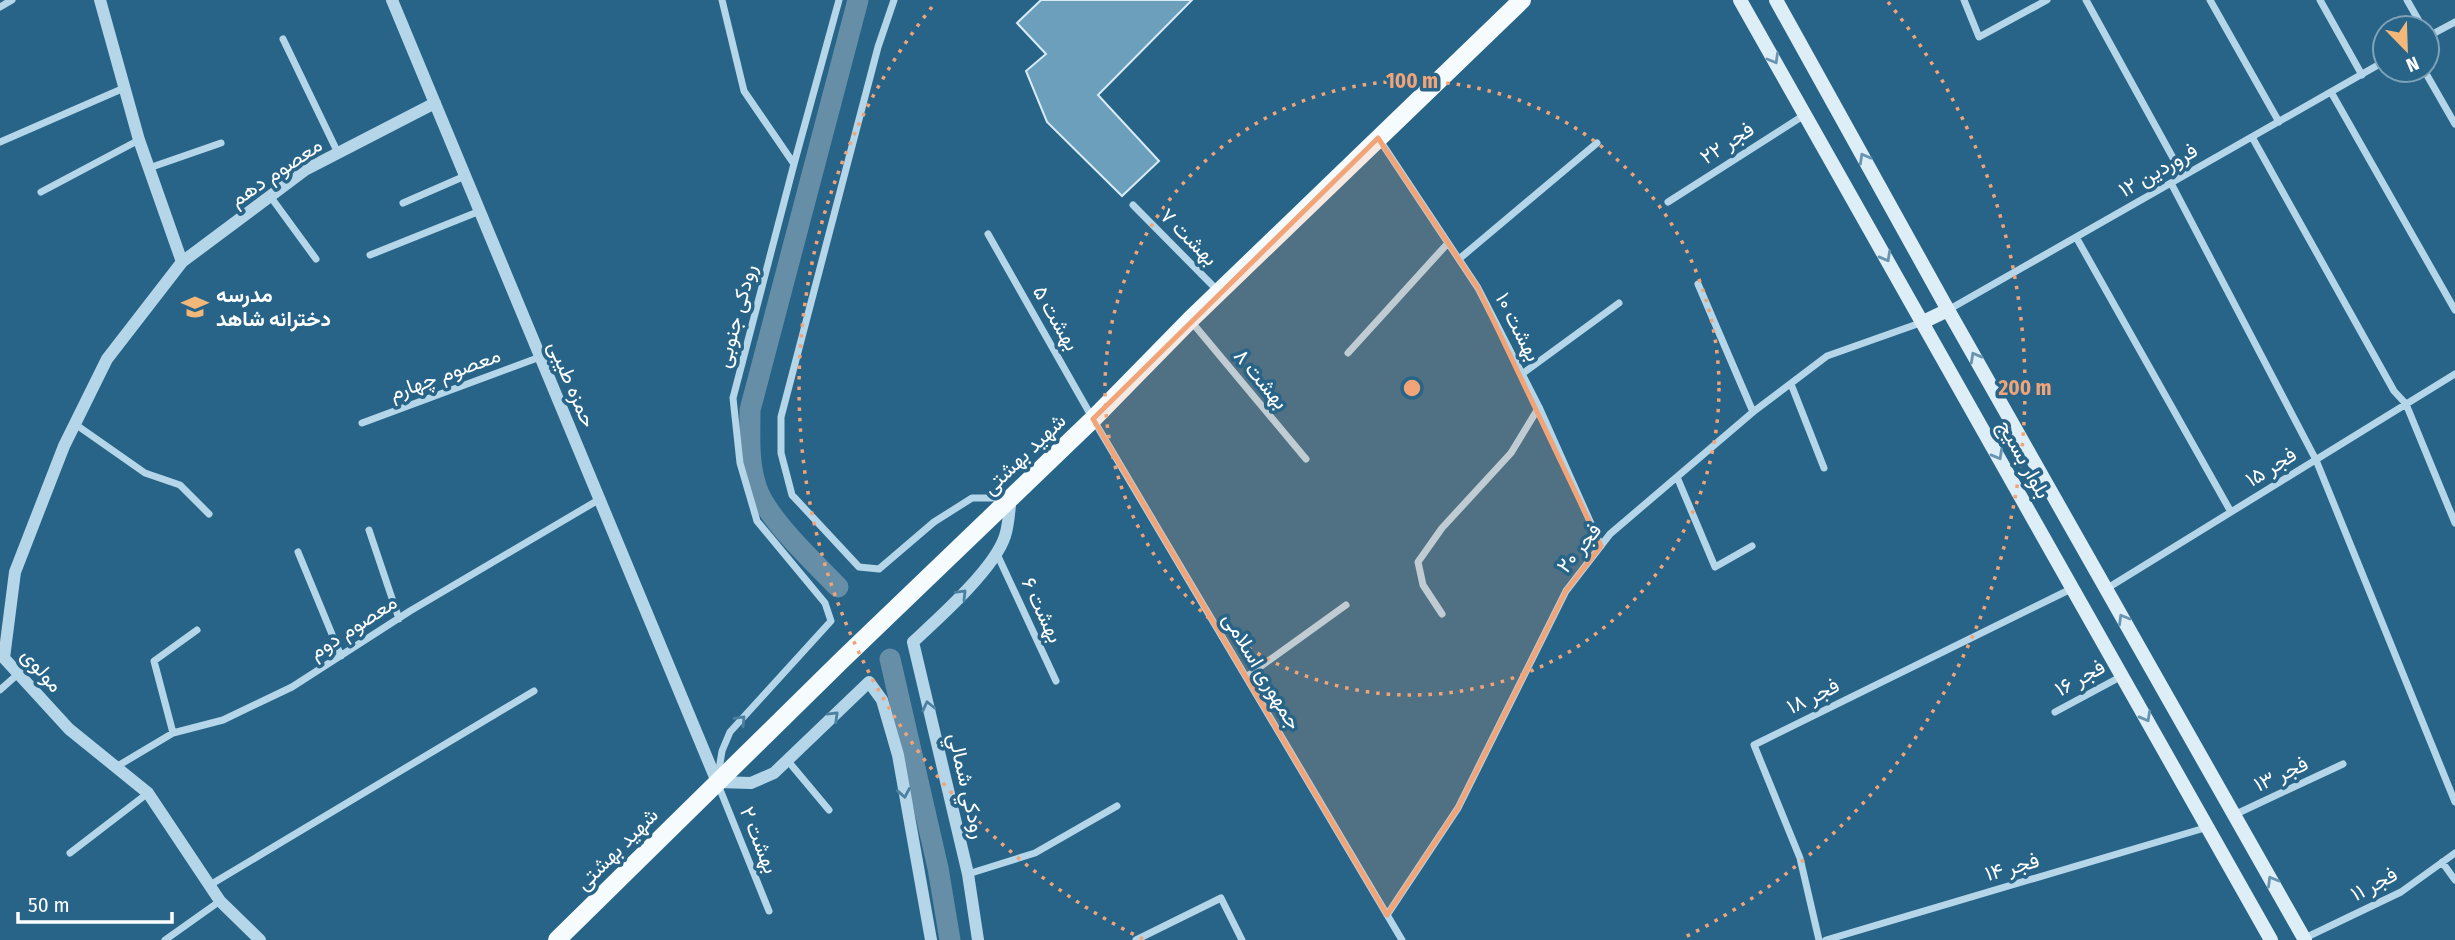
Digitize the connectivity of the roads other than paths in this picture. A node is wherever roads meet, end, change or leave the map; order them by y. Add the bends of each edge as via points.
1 (12, 0) edge
2 (100, 0) edge
3 (392, 0) edge
4 (722, 0) edge
5 (839, 0) edge
6 (894, 0) edge
7 (1522, 0) edge
8 (1740, 0) edge
9 (1776, 0) edge
10 (1964, 0) edge
11 (2047, 0) edge
12 (2086, 0) edge
13 (2210, 0) edge
14 (2320, 0) edge
15 (0, 7) edge
16 (283, 39) dead end
17 (2371, 70) edge
18 (2362, 75) junction
19 (2432, 84) edge
20 (124, 88) junction
21 (2331, 92) junction
22 (435, 103) junction
23 (1806, 114) junction
24 (2279, 122) junction
25 (2455, 124) edge
26 (2252, 137) junction
27 (1378, 138) junction
28 (139, 140) junction
29 (0, 142) edge
30 (1597, 143) dead end
31 (221, 144) dead end
32 (338, 153) junction
33 (794, 164) junction
34 (149, 168) junction
35 (465, 176) junction
36 (2183, 176) junction
37 (2171, 183) junction
38 (41, 192) dead end
39 (270, 196) junction
40 (1668, 202) dead end
41 (403, 203) dead end
42 (1133, 205) dead end
43 (480, 211) junction
44 (988, 234) dead end
45 (2076, 237) junction
46 (1448, 243) junction
47 (370, 255) dead end
48 (316, 259) dead end
49 (1459, 259) junction
50 (182, 262) junction
51 (1698, 284) dead end
52 (1219, 292) junction
53 (1619, 303) dead end
54 (1948, 310) junction
55 (2455, 310) edge
56 (1190, 320) junction
57 (1923, 322) junction
58 (1348, 353) dead end
59 (540, 357) junction
60 (1522, 374) junction
61 (2455, 374) edge
62 (1791, 384) junction
63 (2406, 404) junction
64 (1539, 407) junction
65 (1753, 412) junction
66 (1093, 419) junction
67 (362, 423) dead end
68 (75, 424) junction
69 (1306, 459) dead end
70 (2316, 460) junction
71 (1824, 468) dead end
72 (1677, 477) junction
73 (1011, 498) junction
74 (600, 499) junction
75 (2231, 512) junction
76 (209, 514) dead end
77 (2455, 523) edge
78 (369, 530) dead end
79 (1752, 546) dead end
80 (1601, 547) junction
81 (298, 552) dead end
82 (997, 554) junction
83 (2073, 588) junction
84 (2106, 589) junction
85 (1346, 605) dead end
86 (1442, 614) dead end
87 (399, 619) junction
88 (197, 630) dead end
89 (2, 654) edge
90 (341, 656) junction
91 (18, 674) junction
92 (2122, 675) junction
93 (1246, 677) junction
94 (1056, 681) dead end
95 (0, 690) edge
96 (534, 691) dead end
97 (2055, 712) dead end
98 (173, 733) junction
99 (788, 761) junction
100 (2343, 764) dead end
101 (116, 767) junction
102 (718, 782) junction
103 (149, 793) junction
104 (2455, 802) edge
105 (1117, 806) dead end
106 (829, 810) dead end
107 (2234, 815) junction
108 (2208, 827) junction
109 (70, 853) dead end
110 (2455, 853) edge
111 (2442, 862) junction
112 (968, 874) junction
113 (2455, 880) edge
114 (209, 886) junction
115 (220, 901) junction
116 (769, 911) dead end
117 (1387, 915) junction
118 (257, 939) edge
119 (2305, 939) edge
120 (165, 940) edge
121 (557, 940) edge
122 (931, 940) edge
123 (978, 940) edge
124 (1136, 940) edge
125 (1242, 940) edge
126 (1402, 940) edge
127 (1819, 940) edge
128 (1826, 940) edge
129 (2271, 940) edge

1 - 15 street
2 - 20 street
3 - 22 street, حمزه طیبی
4 - 33 street via 744,91
5 - 33 street, رودکی جنوبی
6 - 73 street via 781,416 781,453 792,495 859,567 879,569 934,522 972,498
7 - 27 main road, شهید بهشتی
8 -> 23 main road, بلوار بسیج
54 -> 9 main road, بلوار بسیج
10 - 11 street via 1979,37
12 - 36 street
13 - 24 street
14 - 18 street
16 - 32 street
17 - 18 street, ۱۲ فروردین
18 - 21 street, ۱۲ فروردین
19 - 25 street
20 - 28 street
20 - 29 street
21 - 24 street, ۱۲ فروردین
21 - 55 street
22 - 32 street, معصوم دهم
22 - 35 street, حمزه طیبی
23 - 40 street, فجر ۲۲
23 -> 57 main road, بلوار بسیج
24 - 26 street, ۱۲ فروردین
26 - 36 street, ۱۲ فروردین
26 - 63 street via 2394,391
27 - 46 street, بهشت ۱۰
27 - 52 main road, شهید بهشتی
28 - 34 street
28 - 38 street
30 - 49 street
31 - 34 street
32 - 39 street, معصوم دهم
102 -> 33 street, رودکی جنوبی via 730,732 831,621 825,603 757,521 740,463 733,398
34 - 50 street
35 - 41 street
35 - 43 street, حمزه طیبی
36 - 37 street, ۱۲ فروردین
37 - 45 street, ۱۲ فروردین
37 - 70 street
39 - 48 street
39 - 50 street, معصوم دهم
42 - 52 street, بهشت ۷
43 - 47 street
43 - 59 street, حمزه طیبی
44 - 66 street, بهشت ۵
45 - 54 street, ۱۲ فروردین
45 - 75 street
46 - 49 street, بهشت ۱۰
46 - 58 street
49 - 60 street, بهشت ۱۰
50 - 68 street, مولوی via 107,359
51 - 65 street
52 - 56 main road, شهید بهشتی
53 - 60 street
54 - 57 main road
84 -> 54 main road, بلوار بسیج
56 - 66 main road, شهید بهشتی
56 - 69 street, بهشت ۸
57 - 62 street, فجر ۲۰ via 1827,356
57 -> 83 main road, بلوار بسیج
59 - 67 street, معصوم چهارم
59 - 74 street, حمزه طیبی
60 - 64 street, بهشت ۱۰
61 - 63 street, فجر ۱۵
62 - 65 street, فجر ۲۰
62 - 71 street
63 - 70 street, فجر ۱۵
63 - 77 street
64 - 80 street, بهشت ۱۰
64 - 86 street via 1511,453 1442,528 1418,562 1423,584
65 - 72 street, فجر ۲۰
66 - 73 main road, شهید بهشتی
66 - 93 street, جمهوری اسلامی
68 - 76 street via 145,473 180,485
68 - 89 street, مولوی via 15,572
70 - 75 street, فجر ۱۵
70 - 104 street
72 - 79 street via 1714,567
72 - 80 street, فجر ۲۰
73 - 82 street via 1006,534
73 - 102 main road, شهید بهشتی
74 - 87 street, معصوم دوم
74 - 102 street, حمزه طیبی
75 - 84 street, فجر ۱۵
78 - 87 street
80 - 117 street, فجر ۲۰ via 1566,591 1458,808
81 - 90 street
82 - 94 street, بهشت ۶
112 -> 82 street, رودکي شمالي via 913,642
83 - 92 main road, بلوار بسیج
83 - 127 street, فجر ۱۸ via 1754,745 1800,858
107 -> 84 main road, بلوار بسیج
85 - 93 street
87 - 90 street, معصوم دوم
88 - 98 street via 154,661
89 - 91 street, مولوی
90 - 98 street, معصوم دوم via 292,687 223,720
91 - 95 street
91 - 101 street, مولوی via 69,729
92 - 97 street, فجر ۱۶
92 -> 108 main road, بلوار بسیج
93 - 117 street, جمهوری اسلامی
96 - 114 street
98 - 101 street, معصوم دوم
99 - 102 street via 762,780
99 - 106 street
99 -> 122 street via 869,682 882,701 898,755
100 - 107 street, فجر ۱۳
101 - 103 street, مولوی
102 - 116 street, بهشت ۲
102 - 121 main road, شهید بهشتی
103 - 109 street
103 - 114 street, مولوی
105 - 112 street via 1035,853
119 -> 107 main road, بلوار بسیج
108 - 128 street, فجر ۱۴
108 - 129 main road, بلوار بسیج
110 - 111 street, فجر ۱۱
111 - 113 street
111 - 119 street, فجر ۱۱ via 2400,892
112 - 123 street, رودکي شمالي
114 - 115 street, مولوی
115 - 118 street, مولوی
115 - 120 street
117 - 126 street, جمهوری اسلامی
124 - 125 street via 1221,898

